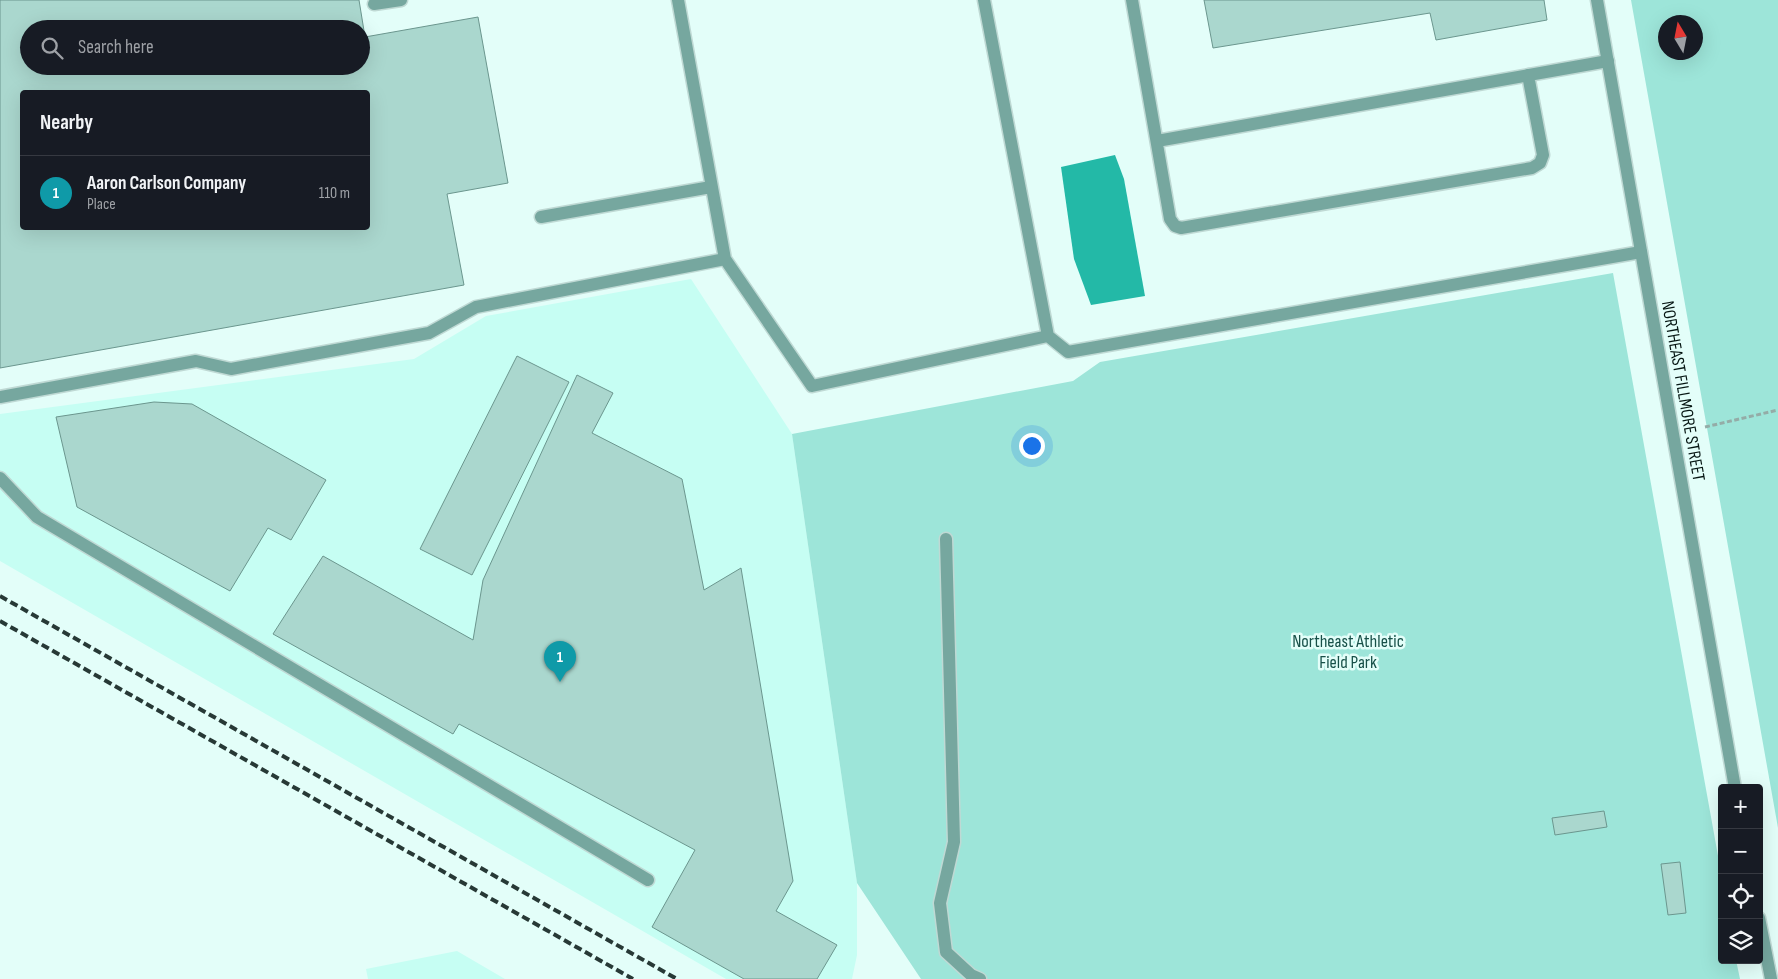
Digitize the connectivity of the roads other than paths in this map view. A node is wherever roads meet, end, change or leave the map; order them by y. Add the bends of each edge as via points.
1 (401, 0) edge
2 (678, 0) edge
3 (984, 0) edge
4 (1132, 0) edge
5 (1597, 0) edge
6 (374, 4) dead end
7 (1608, 61) junction
8 (1528, 75) junction
9 (1157, 141) junction
10 (711, 186) junction
11 (540, 217) dead end
12 (1641, 252) junction
13 (725, 259) junction
14 (1048, 336) junction
15 (0, 397) edge
16 (0, 478) edge
17 (946, 539) dead end
18 (1735, 784) edge
19 (648, 880) dead end
20 (1759, 919) edge
21 (980, 979) edge
22 (1770, 979) edge

1 - 6 street
2 - 10 street
3 - 14 street
4 - 9 street
5 - 7 street, NORTHEAST FILLMORE STREET
7 - 8 street
7 - 12 street, NORTHEAST FILLMORE STREET
8 - 9 street
8 - 9 street via 1543,155 1540,163 1532,168 1181,228 1170,219
10 - 11 street
10 - 13 street
12 - 14 street via 1068,352
12 - 18 street, NORTHEAST FILLMORE STREET
13 - 14 street via 812,386
13 - 15 street via 476,307 429,333 231,369 196,361
16 - 19 street via 37,517
17 - 21 street via 954,842 940,903 946,952
20 - 22 street

